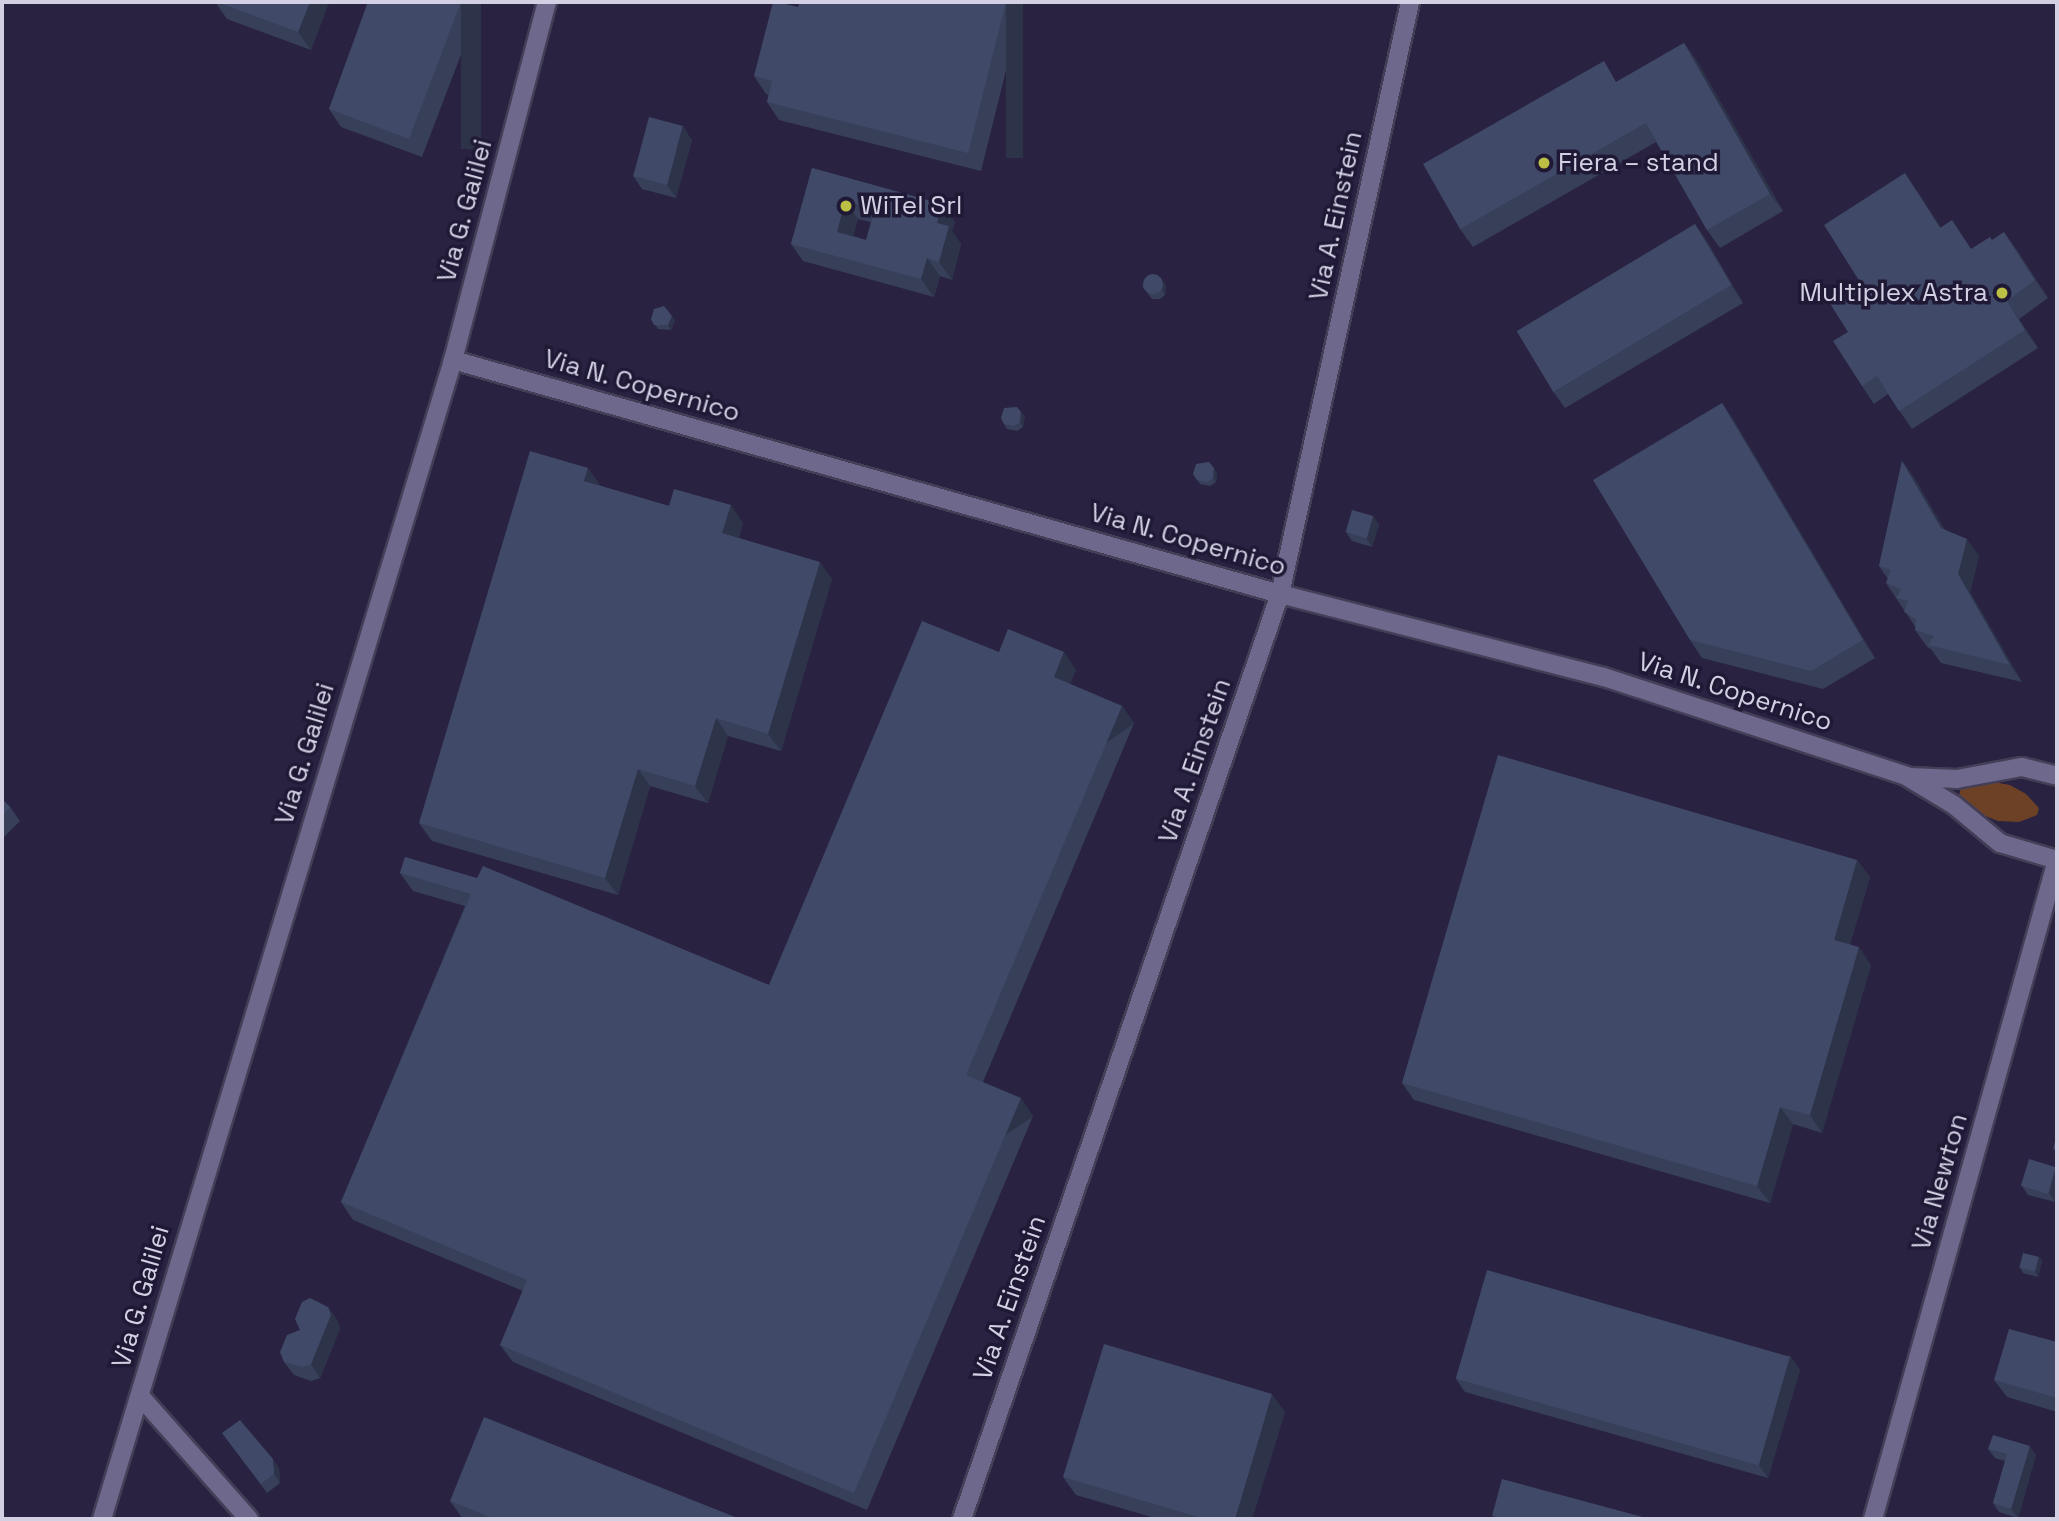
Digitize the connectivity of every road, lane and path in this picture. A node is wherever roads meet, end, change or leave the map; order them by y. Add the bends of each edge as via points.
1 (547, 2) edge
2 (1409, 2) edge
3 (453, 360) junction
4 (1280, 594) junction
5 (1906, 776) junction
6 (2057, 776) edge
7 (2057, 860) edge
8 (140, 1396) junction
9 (103, 1519) edge
10 (249, 1519) edge
11 (962, 1519) edge
12 (1873, 1519) edge

1 - 3 street, Via G. Galilei
2 - 4 street, Via A. Einstein
3 - 4 street, Via N. Copernico
3 - 8 street, Via G. Galilei
4 - 5 street, Via N. Copernico via 1604,677
4 - 11 street, Via A. Einstein
5 - 6 street via 1957,779 2022,767
5 - 7 street via 1954,804 2000,843
7 - 12 street, Via Newton
8 - 9 street, Via G. Galilei
8 - 10 street

